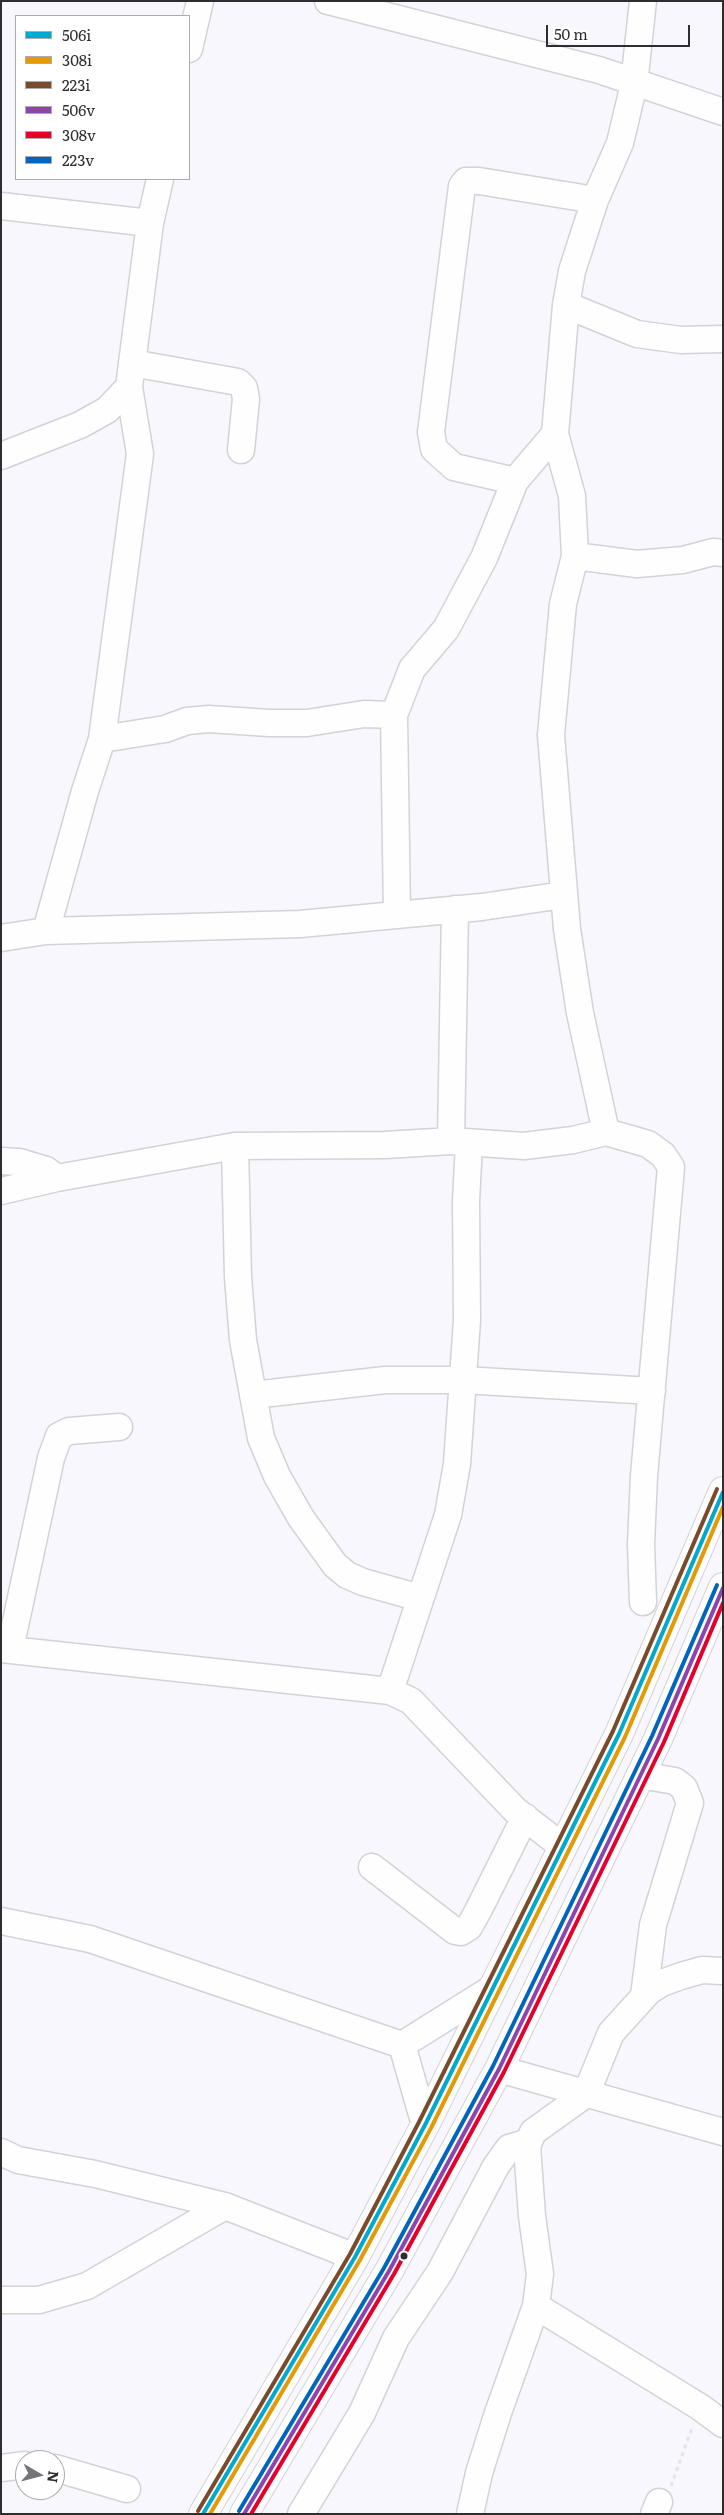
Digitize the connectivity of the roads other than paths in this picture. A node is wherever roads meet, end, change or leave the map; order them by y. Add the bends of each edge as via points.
1 (200, 1) edge
2 (328, 1) edge
3 (643, 1) edge
4 (190, 45) edge
5 (634, 84) junction
6 (723, 112) edge
7 (160, 180) edge
8 (595, 200) junction
9 (1, 206) edge
10 (150, 223) junction
11 (566, 305) junction
12 (723, 339) edge
13 (131, 375) junction
14 (555, 434) junction
15 (241, 450) dead end
16 (1, 456) edge
17 (516, 480) junction
18 (723, 553) edge
19 (576, 556) junction
20 (394, 715) junction
21 (102, 739) junction
22 (563, 895) junction
23 (455, 910) junction
24 (397, 914) junction
25 (46, 931) junction
26 (1, 938) edge
27 (606, 1132) junction
28 (460, 1142) junction
29 (235, 1146) junction
30 (1, 1161) edge
31 (57, 1178) junction
32 (1, 1191) edge
33 (463, 1380) junction
34 (652, 1391) junction
35 (253, 1394) junction
36 (120, 1427) dead end
37 (723, 1491) edge
38 (723, 1587) edge
39 (420, 1598) junction
40 (643, 1602) dead end
41 (6, 1649) edge
42 (390, 1691) junction
43 (640, 1775) junction
44 (524, 1817) junction
45 (562, 1846) junction
46 (372, 1867) dead end
47 (1, 1921) edge
48 (723, 1971) edge
49 (493, 1988) junction
50 (644, 1996) junction
51 (402, 2045) junction
52 (499, 2069) junction
53 (586, 2094) junction
54 (426, 2125) junction
55 (723, 2132) edge
56 (528, 2142) junction
57 (1, 2152) edge
58 (225, 2206) junction
59 (355, 2257) junction
60 (1, 2300) edge
61 (536, 2306) junction
62 (723, 2424) edge
63 (15, 2466) edge
64 (1, 2468) edge
65 (65, 2471) edge
66 (127, 2489) dead end
67 (204, 2514) edge
68 (244, 2514) edge
69 (301, 2514) edge
70 (470, 2514) edge

1 - 4 street
2 - 5 street via 599,70
3 - 5 street
5 - 6 street
5 - 8 street via 620,143
7 - 10 street
8 - 11 street via 572,271
8 - 17 street via 479,181 466,181 462,186 431,432 434,449 454,468
9 - 10 street
10 - 13 street
11 - 12 street via 637,334 681,340
11 - 14 street
13 - 15 street via 238,382 244,388 246,399
13 - 16 street via 107,410 80,426
13 - 21 street via 140,454
14 - 17 street
14 - 19 street via 572,496
17 - 20 street via 484,558 446,629 412,669
18 - 19 street via 637,564
19 - 22 street via 563,604 552,736
20 - 21 street via 364,714 307,723 209,719
20 - 24 street
21 - 25 street
22 - 23 street
22 - 27 street via 580,1014
23 - 24 street
23 - 28 street
24 - 25 street via 300,924
25 - 26 street
27 - 28 street via 524,1146
27 - 34 street via 648,1144 663,1155 671,1167
28 - 29 street
28 - 33 street via 466,1201 467,1320
29 - 31 street
29 - 35 street via 238,1278 243,1340
30 - 31 street via 19,1162 46,1170
31 - 32 street
33 - 34 street
33 - 35 street via 385,1380
33 - 39 street via 457,1464 448,1515
34 - 40 street via 641,1544
35 - 39 street via 261,1438 277,1476 301,1518 335,1565 363,1582
36 - 41 street via 69,1430 60,1436 51,1458
37 - 45 main road via 619,1734
38 - 43 main road
39 - 42 street
41 - 42 street
42 - 44 street via 411,1701
43 - 50 street via 675,1781 684,1788 690,1803 653,1925
43 - 52 main road
44 - 45 street
44 - 46 street via 478,1911 469,1927 461,1932 455,1931
45 - 49 main road
47 - 51 street via 90,1939
48 - 50 street via 702,1970 681,1976 662,1983
49 - 51 street
49 - 54 main road
50 - 53 street via 611,2033
51 - 54 street
52 - 53 street
52 - 68 main road via 389,2270
53 - 55 street
53 - 56 street via 532,2132
54 - 59 main road
56 - 61 street via 532,2216 540,2274
56 - 69 street via 509,2148 496,2166 440,2272 396,2338 362,2413
57 - 58 street via 18,2160 95,2174
58 - 59 street
58 - 60 street via 87,2286 40,2300
59 - 67 main road
61 - 62 street
61 - 70 street via 498,2413
63 - 64 street
65 - 66 street

